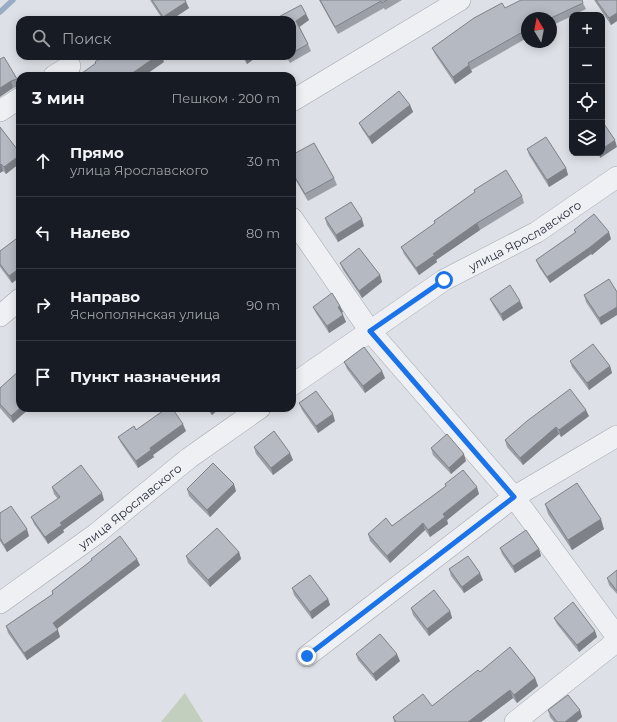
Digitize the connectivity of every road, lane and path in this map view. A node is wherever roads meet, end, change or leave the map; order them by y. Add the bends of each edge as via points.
1 (460, 0) edge
2 (296, 99) edge
3 (16, 101) edge
4 (0, 111) edge
5 (617, 177) edge
6 (296, 224) edge
7 (16, 302) edge
8 (0, 316) edge
9 (370, 331) junction
10 (296, 382) edge
11 (254, 412) edge
12 (617, 436) edge
13 (514, 497) junction
14 (0, 603) edge
15 (617, 637) edge
16 (617, 641) edge
17 (307, 656) dead end
18 (515, 722) edge

1 - 2 street
3 - 4 street
5 - 9 street, улица Ярославского via 537,232 444,280
6 - 9 street
7 - 8 street
9 - 10 street, улица Ярославского
9 - 13 street
11 - 14 street, улица Ярославского via 189,458 96,534
12 - 13 street
13 - 15 street
13 - 17 street
16 - 18 street

